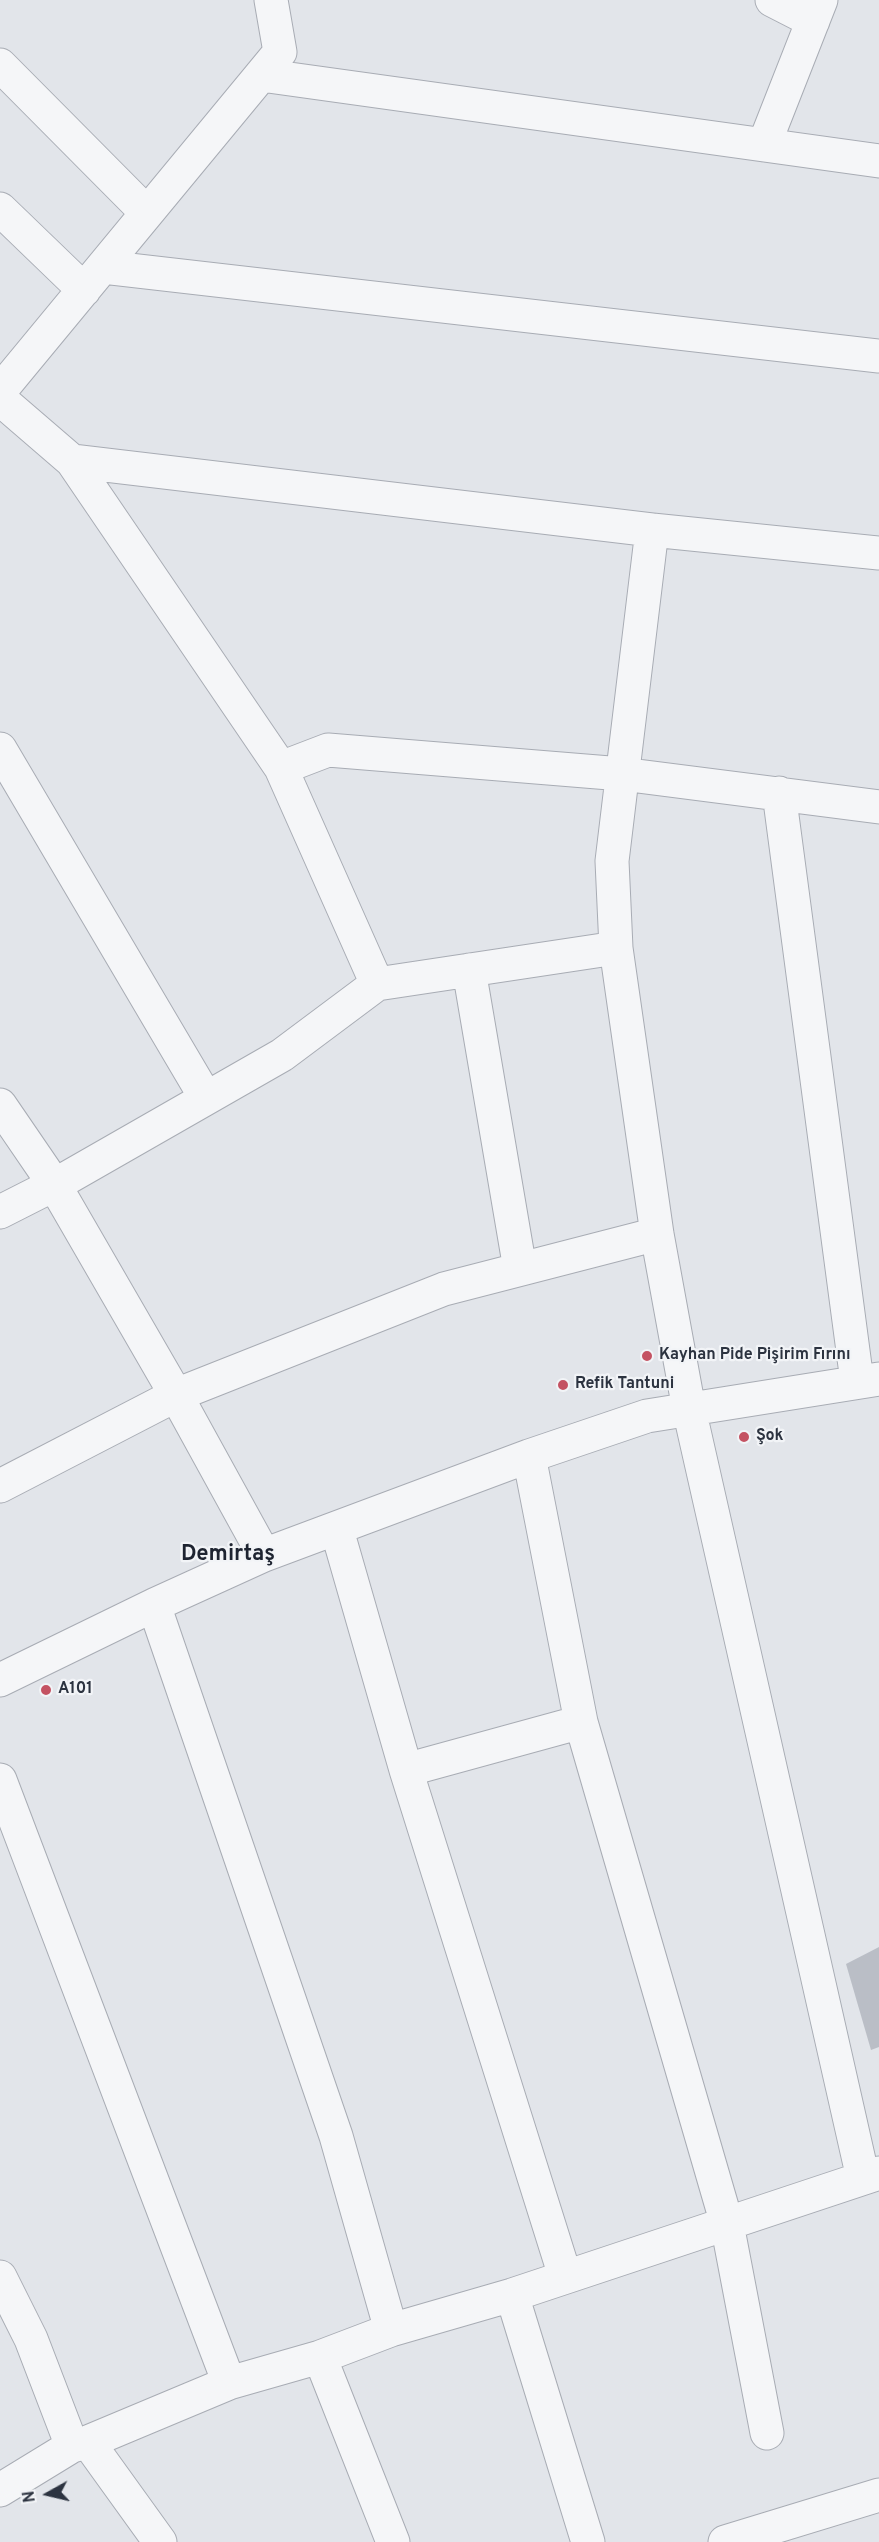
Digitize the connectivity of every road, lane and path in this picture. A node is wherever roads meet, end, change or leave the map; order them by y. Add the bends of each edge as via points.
1 (271, 0) edge
2 (772, 0) edge
3 (817, 10) edge
4 (0, 65) edge
5 (261, 75) junction
6 (764, 145) junction
7 (879, 161) edge
8 (0, 209) edge
9 (147, 213) junction
10 (93, 279) junction
11 (879, 356) edge
12 (2, 386) edge
13 (72, 461) junction
14 (652, 530) junction
15 (879, 553) edge
16 (0, 749) edge
17 (281, 768) junction
18 (622, 774) junction
19 (779, 793) junction
20 (879, 807) edge
21 (616, 948) junction
22 (469, 970) junction
23 (377, 984) junction
24 (206, 1098) junction
25 (0, 1106) edge
26 (54, 1184) junction
27 (0, 1212) edge
28 (657, 1234) junction
29 (520, 1269) junction
30 (868, 1380) edge
31 (176, 1395) junction
32 (689, 1409) junction
33 (529, 1456) junction
34 (0, 1486) edge
35 (337, 1530) junction
36 (264, 1555) junction
37 (154, 1605) junction
38 (0, 1680) edge
39 (581, 1722) junction
40 (406, 1770) junction
41 (0, 1780) edge
42 (871, 2175) edge
43 (727, 2224) junction
44 (566, 2276) junction
45 (0, 2277) edge
46 (512, 2295) junction
47 (391, 2330) junction
48 (320, 2357) junction
49 (229, 2383) junction
50 (767, 2433) dead end
51 (80, 2444) junction
52 (0, 2490) edge
53 (879, 2495) edge
54 (160, 2542) edge
55 (393, 2542) edge
56 (588, 2542) edge
57 (724, 2542) edge

1 - 5 street via 280,52
2 - 3 street
3 - 6 street
4 - 9 street
5 - 6 street
5 - 9 street
6 - 7 street
8 - 10 street
9 - 10 street
10 - 11 street
10 - 12 street
12 - 13 street
13 - 14 street
13 - 17 street
14 - 15 street
14 - 18 street
16 - 24 street
17 - 18 street via 328,750
17 - 23 street
18 - 19 street
18 - 21 street via 612,861
19 - 20 street
19 - 30 street
21 - 22 street
21 - 28 street
22 - 23 street
22 - 29 street
23 - 24 street via 282,1055
24 - 26 street
25 - 26 street
26 - 27 street
26 - 31 street
28 - 29 street
28 - 32 street
29 - 31 street via 444,1289
30 - 32 street
31 - 34 street
31 - 36 street
32 - 33 street via 647,1416
32 - 42 street
33 - 35 street
33 - 39 street
35 - 36 street
35 - 40 street
36 - 37 street
37 - 38 street
37 - 47 street via 336,2136
39 - 40 street
39 - 43 street
40 - 44 street
41 - 49 street
42 - 43 street
43 - 44 street
43 - 50 street
44 - 46 street
45 - 51 street
46 - 47 street
46 - 56 street
47 - 48 street
48 - 49 street
48 - 55 street
49 - 51 street
51 - 52 street
51 - 54 street
53 - 57 street

